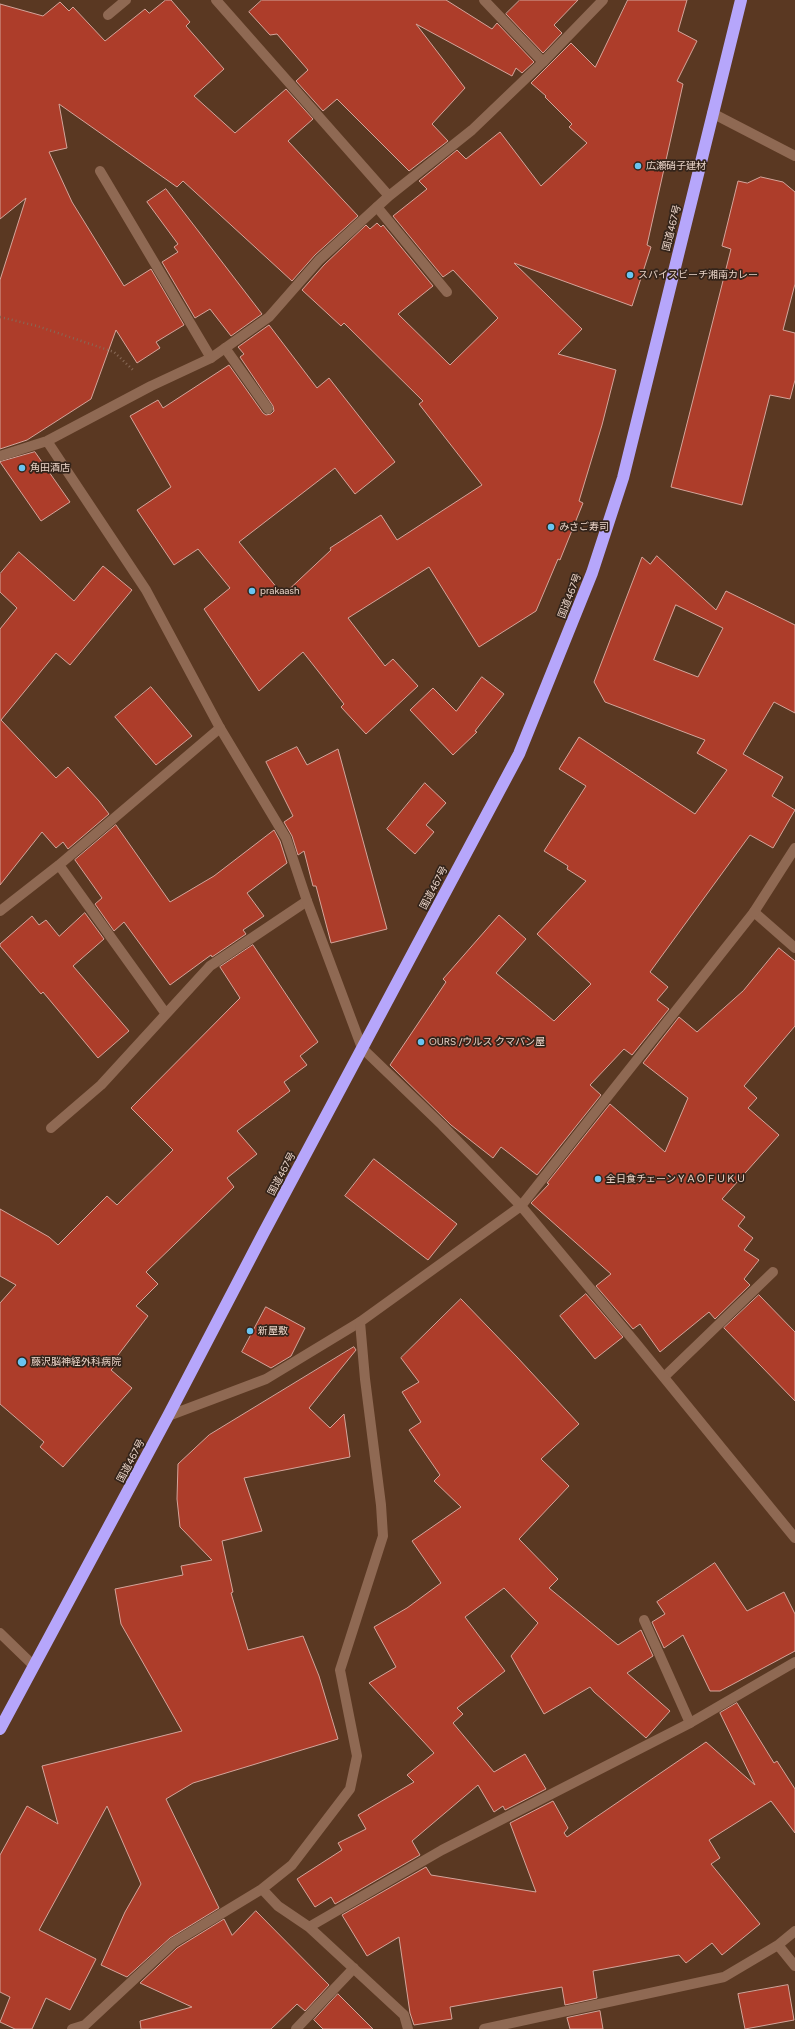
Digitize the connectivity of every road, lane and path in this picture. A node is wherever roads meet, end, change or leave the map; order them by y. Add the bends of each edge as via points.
1 (126, 0) edge
2 (216, 0) edge
3 (484, 0) edge
4 (603, 0) edge
5 (741, 0) edge
6 (108, 15) dead end
7 (543, 62) junction
8 (712, 113) junction
9 (795, 156) edge
10 (100, 171) dead end
11 (389, 196) junction
12 (377, 207) junction
13 (447, 292) dead end
14 (0, 317) edge
15 (225, 348) junction
16 (211, 358) junction
17 (151, 386) junction
18 (268, 410) dead end
19 (47, 441) junction
20 (0, 456) edge
21 (220, 728) junction
22 (795, 848) edge
23 (59, 865) junction
24 (307, 901) junction
25 (0, 911) edge
26 (754, 912) junction
27 (795, 948) edge
28 (166, 1014) junction
29 (362, 1048) junction
30 (51, 1128) dead end
31 (521, 1206) junction
32 (772, 1272) dead end
33 (360, 1322) junction
34 (664, 1377) junction
35 (168, 1416) junction
36 (795, 1538) edge
37 (644, 1620) dead end
38 (0, 1633) edge
39 (795, 1662) edge
40 (34, 1666) junction
41 (690, 1723) junction
42 (0, 1729) edge
43 (262, 1889) junction
44 (309, 1927) junction
45 (795, 1932) edge
46 (778, 1945) junction
47 (795, 1966) edge
48 (354, 1968) junction
49 (72, 2029) edge
50 (296, 2029) edge
51 (408, 2029) edge
52 (484, 2029) edge

1 - 6 street
2 - 11 street
3 - 7 street
4 - 7 street
5 - 8 highway, 国道467号
7 - 11 street via 472,130
8 - 9 street
8 - 29 highway, 国道467号 via 623,478 592,573 519,754
10 - 16 street
11 - 12 street
12 - 13 street
12 - 15 street via 319,260 269,317
14 - 17 path via 37,326 114,352
15 - 16 street
15 - 18 street
16 - 17 street
17 - 19 street
19 - 20 street
19 - 21 street via 146,590
21 - 23 street
21 - 24 street via 286,838
22 - 26 street
23 - 25 street
23 - 28 street
24 - 28 street via 210,966
24 - 29 street
26 - 27 street
26 - 31 street
28 - 30 street via 102,1085
29 - 31 street
29 - 35 highway, 国道467号
31 - 33 street
31 - 34 street
32 - 34 street
33 - 35 street via 266,1379
33 - 43 street via 383,1536 340,1670 357,1756 350,1789 292,1865
34 - 36 street
35 - 40 highway, 国道467号
37 - 41 street
38 - 40 street
39 - 41 street
40 - 42 highway, 国道467号
41 - 44 street via 442,1850
43 - 44 street via 278,1906
43 - 49 street via 174,1943 85,2025
44 - 48 street
45 - 46 street
46 - 47 street
46 - 52 street via 724,1977
48 - 50 street
48 - 51 street via 404,2015

